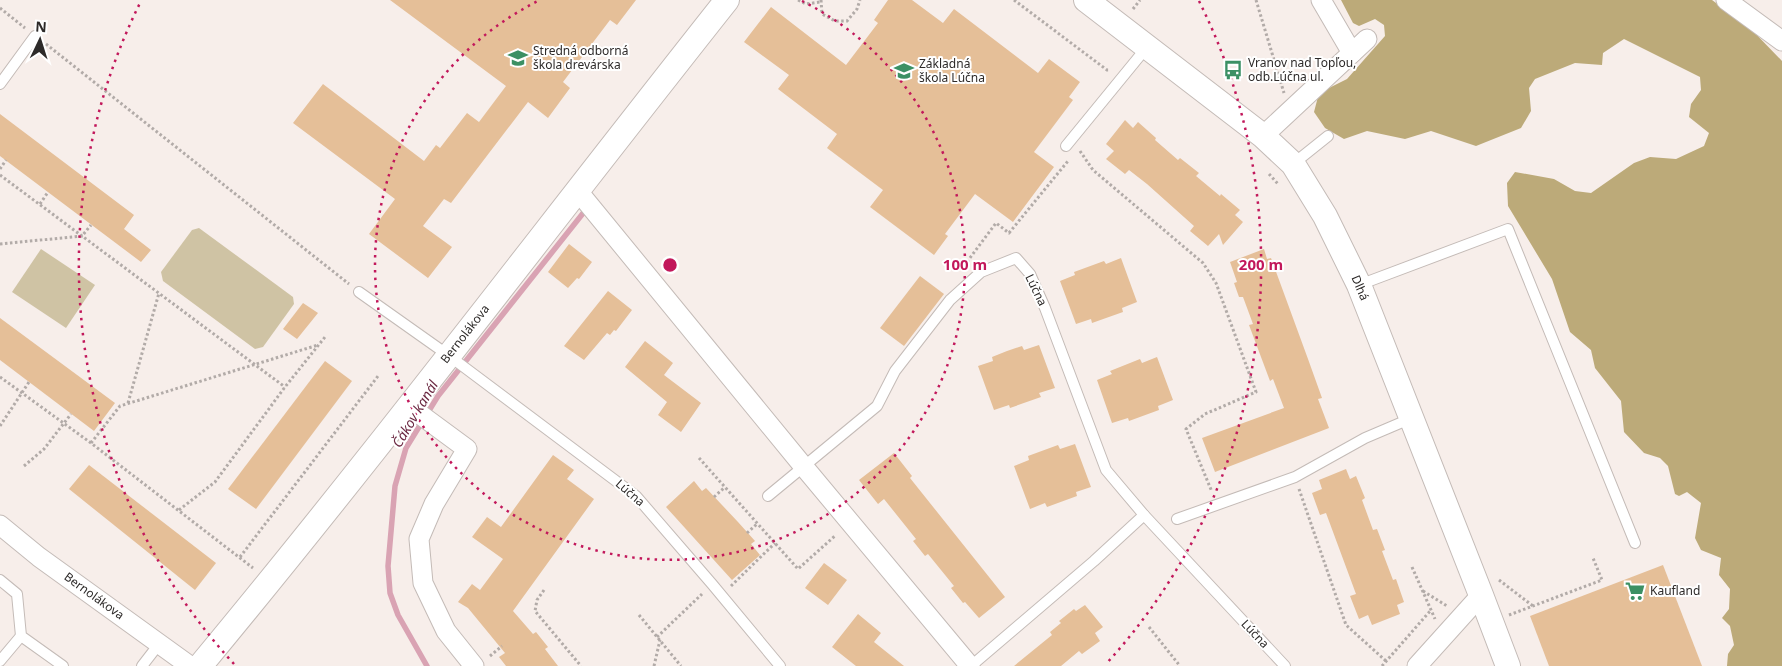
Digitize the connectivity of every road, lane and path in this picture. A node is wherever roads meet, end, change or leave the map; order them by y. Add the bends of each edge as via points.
1 (727, 0) edge
2 (798, 0) edge
3 (860, 0) edge
4 (1014, 0) edge
5 (1086, 0) edge
6 (1140, 0) edge
7 (1256, 0) edge
8 (1321, 0) edge
9 (1726, 0) edge
10 (820, 1) edge
11 (0, 8) edge
12 (1132, 9) dead end
13 (35, 36) junction
14 (1367, 39) dead end
15 (1782, 41) edge
16 (1147, 46) junction
17 (1352, 53) junction
18 (1129, 69) junction
19 (0, 84) edge
20 (1290, 111) junction
21 (1263, 136) junction
22 (1328, 136) dead end
23 (1071, 145) junction
24 (6, 160) dead end
25 (1293, 164) junction
26 (0, 169) edge
27 (1268, 173) dead end
28 (0, 175) edge
29 (1280, 186) dead end
30 (577, 190) junction
31 (48, 192) dead end
32 (40, 204) junction
33 (91, 225) dead end
34 (82, 236) junction
35 (0, 244) edge
36 (963, 267) dead end
37 (1359, 285) junction
38 (359, 292) joint
39 (159, 293) junction
40 (325, 337) dead end
41 (318, 345) junction
42 (448, 355) junction
43 (254, 364) junction
44 (378, 376) dead end
45 (0, 377) edge
46 (29, 382) dead end
47 (285, 387) junction
48 (22, 393) junction
49 (128, 403) junction
50 (410, 407) junction
51 (71, 414) dead end
52 (1412, 418) junction
53 (64, 424) junction
54 (0, 426) edge
55 (91, 443) junction
56 (699, 458) dead end
57 (24, 466) dead end
58 (804, 468) junction
59 (1295, 477) junction
60 (725, 487) junction
61 (1213, 495) dead end
62 (768, 496) dead end
63 (714, 497) dead end
64 (178, 510) junction
65 (1144, 515) junction
66 (1177, 519) dead end
67 (850, 522) junction
68 (758, 524) junction
69 (0, 525) edge
70 (747, 533) dead end
71 (775, 543) junction
72 (1635, 543) dead end
73 (240, 558) junction
74 (1593, 558) dead end
75 (1412, 567) dead end
76 (0, 580) edge
77 (270, 581) junction
78 (712, 584) junction
79 (1489, 586) junction
80 (544, 590) dead end
81 (1422, 590) junction
82 (722, 595) junction
83 (1533, 606) junction
84 (1431, 610) junction
85 (639, 615) dead end
86 (1506, 616) dead end
87 (1460, 619) junction
88 (1149, 627) dead end
89 (21, 636) junction
90 (1443, 637) junction
91 (658, 638) junction
92 (159, 644) junction
93 (502, 646) dead end
94 (0, 661) edge
95 (1386, 661) junction
96 (480, 663) edge
97 (63, 666) edge
98 (142, 666) edge
99 (190, 666) edge
100 (200, 666) edge
101 (581, 666) edge
102 (654, 666) edge
103 (681, 666) edge
104 (780, 666) edge
105 (970, 666) edge
106 (1180, 666) edge
107 (1285, 666) edge
108 (1382, 666) edge
109 (1417, 666) edge
110 (1508, 666) edge

1 - 30 street, Bernolákova
2 - 10 path via 806,4
3 - 10 path via 847,21 835,22 822,14
4 - 18 path via 1106,70
5 - 16 street, Dlhá
6 - 12 path
7 - 20 path
8 - 17 street
9 - 15 street
11 - 13 path
13 - 19 lane
13 - 38 path
14 - 17 street
16 - 18 lane
16 - 21 street, Dlhá
17 - 20 street
18 - 23 lane
20 - 21 street
21 - 25 street, Dlhá
22 - 25 lane
23 - 36 path via 1009,233 996,223
23 - 61 path via 1093,170 1203,263 1216,283 1256,392 1204,414 1186,429
24 - 26 path
25 - 37 street, Dlhá via 1326,216
27 - 29 path
28 - 32 path
30 - 42 street, Bernolákova
30 - 58 street
31 - 32 path
32 - 34 path
33 - 34 path
34 - 35 path
34 - 39 path
37 - 52 street, Dlhá
37 - 72 lane via 1508,229
38 - 42 lane, Lúčna
39 - 43 path
39 - 49 path
40 - 41 path
41 - 43 path
41 - 47 path
42 - 50 street, Bernolákova
42 - 78 lane, Lúčna via 636,496
43 - 47 path
43 - 49 path
44 - 73 path
45 - 48 path
46 - 48 path
47 - 64 path via 215,482
48 - 53 path
48 - 54 path
49 - 55 path via 120,406
50 - 77 street, Bernolákova
50 - 96 street via 467,449 434,504 419,539 423,583 446,631
51 - 53 path
52 - 59 lane via 1365,438
52 - 79 street, Dlhá
53 - 55 path
53 - 57 path via 44,449
55 - 64 path
56 - 60 path
58 - 62 lane
58 - 65 lane, Lúčna via 877,406 895,371 950,300 981,272 1016,258 1030,274 1045,308 1106,470
58 - 67 street
59 - 66 lane
59 - 95 path via 1346,625
60 - 63 path
60 - 68 path
64 - 73 path
65 - 105 lane
65 - 107 lane, Lúčna
67 - 71 path via 798,569
67 - 105 street
68 - 70 path
68 - 71 path
69 - 92 street, Bernolákova
71 - 82 path
73 - 77 path
74 - 83 path via 1602,580
75 - 81 path
76 - 89 lane via 17,594
77 - 100 street, Bernolákova
78 - 82 lane, Lúčna
78 - 91 path
79 - 83 path
79 - 87 street
79 - 110 street, Dlhá
80 - 101 path via 535,611
81 - 84 path
81 - 87 path via 1441,601
82 - 104 lane, Lúčna
83 - 86 path
84 - 90 path
84 - 95 path
85 - 91 path
87 - 90 street
88 - 106 path
89 - 94 lane
89 - 97 lane
90 - 109 street
91 - 102 path
91 - 103 path
92 - 98 lane
92 - 99 street, Bernolákova
93 - 96 path
95 - 108 path

